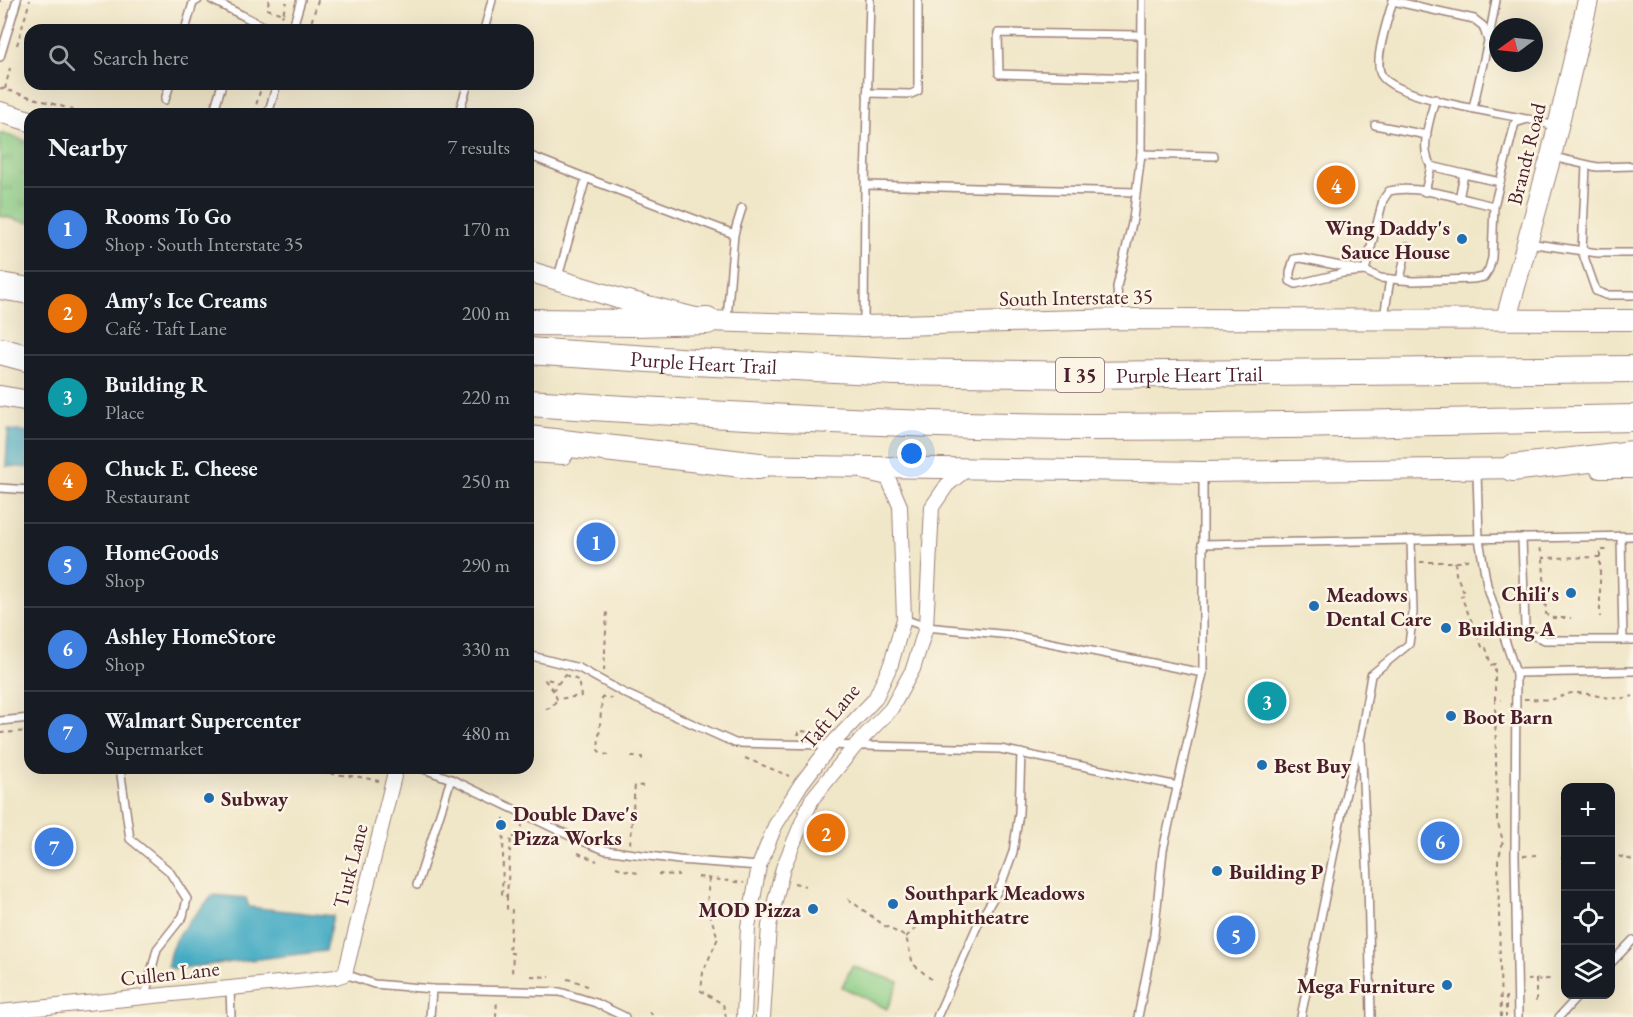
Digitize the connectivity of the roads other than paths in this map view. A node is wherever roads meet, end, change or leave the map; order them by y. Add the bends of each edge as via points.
1 (17, 0) edge
2 (198, 0) edge
3 (212, 0) edge
4 (301, 0) edge
5 (492, 0) edge
6 (870, 0) edge
7 (918, 0) edge
8 (1142, 0) edge
9 (1496, 0) edge
10 (1588, 0) edge
11 (1393, 1) edge
12 (187, 24) edge
13 (259, 24) edge
14 (294, 24) edge
15 (486, 24) edge
16 (1142, 35) junction
17 (1488, 41) junction
18 (0, 57) edge
19 (1141, 78) junction
20 (168, 90) edge
21 (220, 90) edge
22 (275, 90) edge
23 (466, 90) edge
24 (867, 93) junction
25 (1435, 99) junction
26 (165, 100) dead end
27 (215, 108) edge
28 (270, 108) edge
29 (460, 108) edge
30 (1473, 108) junction
31 (0, 112) edge
32 (24, 119) edge
33 (1528, 119) junction
34 (1375, 125) dead end
35 (1557, 127) junction
36 (1427, 135) junction
37 (1141, 154) junction
38 (1214, 156) dead end
39 (1551, 156) junction
40 (534, 157) edge
41 (1431, 166) junction
42 (1586, 166) junction
43 (1633, 166) edge
44 (1464, 174) junction
45 (586, 178) junction
46 (1500, 182) junction
47 (865, 185) junction
48 (1136, 192) junction
49 (1425, 192) junction
50 (1459, 199) junction
51 (1494, 206) junction
52 (742, 208) dead end
53 (734, 234) junction
54 (1528, 243) junction
55 (1407, 246) dead end
56 (1582, 251) junction
57 (1633, 253) edge
58 (1365, 271) junction
59 (534, 273) edge
60 (557, 279) junction
61 (1390, 279) junction
62 (1400, 280) junction
63 (0, 286) edge
64 (24, 290) edge
65 (1633, 295) edge
66 (1120, 319) junction
67 (1384, 319) junction
68 (1506, 319) junction
69 (1633, 320) edge
70 (717, 321) junction
71 (534, 322) edge
72 (864, 326) junction
73 (0, 337) edge
74 (24, 341) edge
75 (0, 351) edge
76 (534, 351) edge
77 (24, 357) edge
78 (1633, 369) edge
79 (0, 396) edge
80 (24, 399) edge
81 (534, 403) edge
82 (1633, 418) edge
83 (534, 440) edge
84 (534, 452) edge
85 (1633, 454) edge
86 (759, 466) junction
87 (844, 468) junction
88 (1512, 468) junction
89 (1633, 468) edge
90 (967, 469) junction
91 (1477, 469) junction
92 (1203, 472) junction
93 (0, 488) edge
94 (24, 490) edge
95 (1621, 536) junction
96 (1633, 536) edge
97 (1522, 538) junction
98 (1479, 539) junction
99 (1411, 540) junction
100 (1202, 544) junction
101 (904, 619) junction
102 (926, 627) junction
103 (1623, 640) junction
104 (1633, 640) edge
105 (534, 657) edge
106 (1633, 671) edge
107 (1203, 673) junction
108 (1516, 673) junction
109 (24, 719) edge
110 (0, 721) edge
111 (1360, 735) junction
112 (824, 739) junction
113 (856, 745) junction
114 (1021, 753) junction
115 (121, 774) edge
116 (395, 774) edge
117 (439, 774) edge
118 (451, 778) junction
119 (1178, 786) junction
120 (759, 866) junction
121 (417, 885) dead end
122 (1633, 940) edge
123 (1615, 960) edge
124 (345, 974) junction
125 (230, 988) junction
126 (432, 989) junction
127 (145, 998) junction
128 (1575, 999) edge
129 (0, 1012) edge
130 (231, 1017) edge
131 (430, 1017) edge
132 (625, 1017) edge
133 (744, 1017) edge
134 (763, 1017) edge
135 (937, 1017) edge
136 (1138, 1017) edge
137 (1301, 1017) edge
138 (1371, 1017) edge
139 (1518, 1017) edge
140 (1559, 1017) edge

1 - 18 lane
2 - 12 lane via 193,3
3 - 13 lane
4 - 14 lane
5 - 15 lane
6 - 24 lane
7 - 24 lane via 918,91
8 - 16 lane
9 - 17 lane
10 - 35 main road, Brandt Road
11 - 17 lane via 1474,19 1483,26
11 - 25 lane via 1378,61 1381,76 1395,88
16 - 19 lane
16 - 19 lane via 998,33 999,75
17 - 30 lane
19 - 37 lane
20 - 26 lane
21 - 27 lane
22 - 28 lane
23 - 29 lane
24 - 47 lane
25 - 30 lane
25 - 36 lane
30 - 33 lane
31 - 32 main road
33 - 35 lane
33 - 46 lane via 1515,123
34 - 36 lane
35 - 39 main road, Brandt Road
36 - 41 lane via 1425,149
37 - 38 lane
37 - 48 lane
39 - 42 lane
39 - 54 main road, Brandt Road
40 - 45 lane
41 - 44 lane
41 - 49 lane
42 - 43 lane
42 - 56 lane
44 - 46 lane
44 - 50 lane
45 - 53 lane
45 - 60 lane
46 - 51 lane
47 - 48 lane
47 - 72 lane
48 - 66 lane via 1118,287
49 - 50 lane
49 - 58 lane via 1389,191 1383,200
50 - 51 lane
51 - 62 lane via 1492,258 1484,277
52 - 53 lane
53 - 70 lane
54 - 56 lane
54 - 68 main road, Brandt Road
55 - 62 lane
56 - 57 lane
56 - 65 lane via 1596,291
58 - 58 lane via 1296,284 1290,281 1294,259 1301,258
58 - 61 lane
59 - 60 main road, South Interstate 35
60 - 70 main road, South Interstate 35 via 624,300
61 - 62 lane
61 - 67 lane
63 - 64 highway
66 - 67 main road, South Interstate 35
66 - 72 main road, South Interstate 35
67 - 68 main road, South Interstate 35
68 - 69 main road, South Interstate 35
70 - 71 highway
70 - 72 main road, South Interstate 35
73 - 74 highway
75 - 77 highway
76 - 78 highway, Purple Heart Trail / I 35 via 895,372 1093,375
79 - 80 main road
81 - 82 highway via 924,424 1094,427
83 - 86 highway
84 - 86 main road
85 - 88 highway
86 - 87 main road
87 - 90 main road
87 - 101 street, Taft Lane via 888,478 900,506
88 - 89 main road
88 - 91 main road
90 - 92 main road
90 - 102 street, Taft Lane via 947,485 932,507
91 - 92 main road
91 - 98 lane
92 - 100 lane
93 - 94 lane
95 - 96 lane
95 - 97 lane
95 - 103 lane
97 - 98 lane
97 - 103 lane via 1525,627 1532,635 1545,640
98 - 99 lane
98 - 108 lane via 1487,585
99 - 100 lane
99 - 111 lane via 1413,613 1409,644 1371,675
100 - 107 lane
101 - 102 lane
101 - 112 street, Taft Lane via 891,664 874,699
102 - 107 lane via 1011,635
102 - 113 street, Taft Lane via 913,669 891,709
103 - 104 lane
105 - 112 lane via 579,668 624,693 735,743
106 - 108 lane
107 - 119 lane
108 - 139 lane
109 - 110 lane
111 - 137 lane
111 - 138 lane
112 - 113 lane
112 - 120 street, Taft Lane via 775,826
113 - 114 lane
113 - 134 street, Taft Lane via 812,799 783,868 769,926
114 - 119 lane
114 - 135 lane via 1013,852
115 - 127 lane via 130,839 169,871 187,899 183,916 157,949
116 - 124 street, Turk Lane
117 - 118 lane
118 - 120 lane via 605,850 679,861
118 - 121 lane
119 - 136 lane via 1163,850 1154,935
120 - 133 street, Taft Lane via 748,927
122 - 123 lane
124 - 125 street, Cullen Lane
124 - 126 lane via 374,984
125 - 127 street, Cullen Lane
125 - 130 lane
126 - 131 lane
126 - 132 lane via 560,992
127 - 129 street, Cullen Lane
128 - 140 lane

